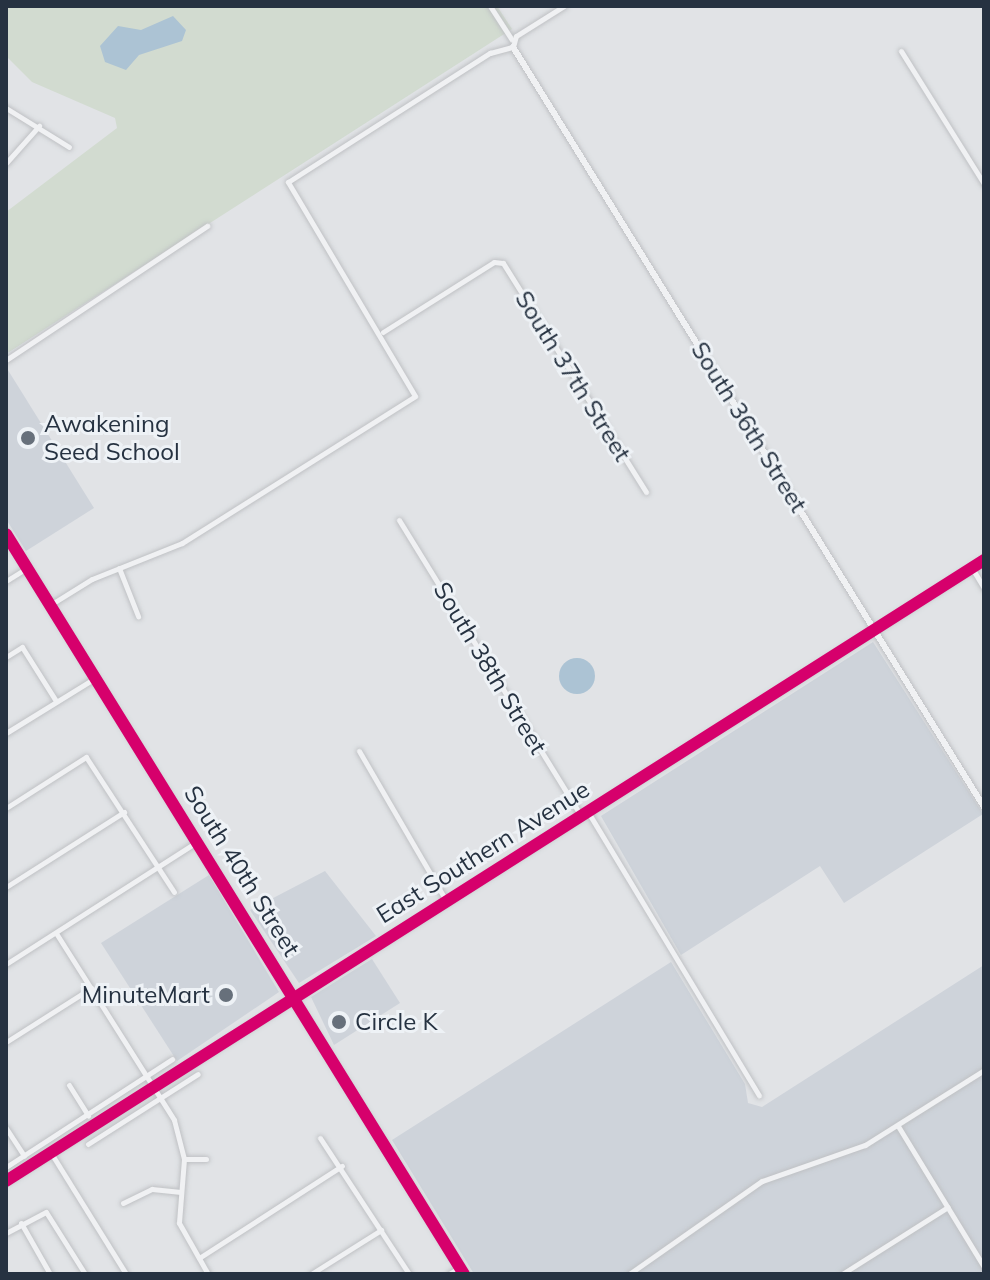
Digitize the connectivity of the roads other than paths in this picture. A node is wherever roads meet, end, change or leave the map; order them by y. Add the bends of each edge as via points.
1 (490, 6) edge
2 (564, 6) edge
3 (513, 44) junction
4 (901, 51) dead end
5 (6, 108) edge
6 (39, 126) junction
7 (69, 147) dead end
8 (6, 163) edge
9 (984, 184) edge
10 (207, 226) dead end
11 (383, 332) junction
12 (6, 360) edge
13 (646, 492) dead end
14 (399, 520) dead end
15 (6, 534) edge
16 (984, 560) edge
17 (27, 568) junction
18 (119, 568) junction
19 (972, 568) junction
20 (6, 581) edge
21 (984, 588) edge
22 (50, 605) junction
23 (138, 616) dead end
24 (875, 629) junction
25 (6, 657) edge
26 (96, 677) junction
27 (56, 701) junction
28 (6, 733) edge
29 (359, 751) dead end
30 (983, 805) edge
31 (6, 808) edge
32 (124, 812) junction
33 (585, 815) junction
34 (198, 842) junction
35 (158, 867) junction
36 (6, 887) edge
37 (174, 892) dead end
38 (447, 902) junction
39 (56, 933) junction
40 (6, 964) edge
41 (91, 988) junction
42 (295, 997) junction
43 (6, 1042) edge
44 (172, 1059) dead end
45 (984, 1070) edge
46 (198, 1074) dead end
47 (148, 1077) junction
48 (69, 1085) dead end
49 (154, 1086) junction
50 (759, 1095) dead end
51 (160, 1097) junction
52 (88, 1115) junction
53 (898, 1126) junction
54 (6, 1128) edge
55 (320, 1138) dead end
56 (88, 1144) dead end
57 (51, 1153) junction
58 (24, 1156) junction
59 (184, 1159) junction
60 (206, 1159) dead end
61 (342, 1166) junction
62 (6, 1167) edge
63 (6, 1181) edge
64 (181, 1192) junction
65 (123, 1203) dead end
66 (948, 1207) junction
67 (21, 1223) junction
68 (382, 1229) junction
69 (6, 1233) edge
70 (199, 1258) junction
71 (984, 1267) edge
72 (462, 1270) edge
73 (50, 1274) edge
74 (85, 1274) edge
75 (126, 1274) edge
76 (208, 1274) edge
77 (311, 1274) edge
78 (409, 1274) edge
79 (449, 1274) edge
80 (629, 1274) edge
81 (842, 1274) edge

1 - 3 street, South 36th Street
2 - 3 street
3 - 11 street via 490,53 288,182
3 - 24 street, South 36th Street
4 - 9 street
5 - 6 street
6 - 7 street
6 - 8 street
10 - 12 street
11 - 13 street, South 37th Street via 500,261
11 - 18 street via 417,392 182,543
14 - 33 street, South 38th Street
15 - 17 main road, South 40th Street
16 - 19 main road, East Southern Avenue
17 - 20 street
17 - 22 main road, South 40th Street
18 - 22 street
18 - 23 street
19 - 21 street
19 - 24 main road, East Southern Avenue
22 - 26 main road, South 40th Street
24 - 30 street, South 36th Street
24 - 33 main road, East Southern Avenue
25 - 27 street via 22,647
26 - 27 street
26 - 34 main road, South 40th Street
27 - 28 street
29 - 38 street
31 - 32 street via 86,757
32 - 35 street
32 - 36 street
33 - 38 main road, East Southern Avenue
33 - 50 street, South 38th Street
34 - 35 street
34 - 42 main road, South 40th Street
35 - 37 street
35 - 39 street
38 - 42 main road, East Southern Avenue
39 - 40 street
39 - 41 street
41 - 43 street
41 - 47 street
42 - 49 main road, East Southern Avenue
42 - 72 main road, South 40th Street
44 - 47 street
45 - 53 street
46 - 51 street
47 - 49 street
47 - 52 street
48 - 52 street
49 - 51 street
49 - 57 main road, East Southern Avenue
51 - 56 street
51 - 59 street
52 - 58 street
53 - 66 street
53 - 80 street via 762,1181
54 - 58 street
55 - 61 street
57 - 63 main road, East Southern Avenue
57 - 75 street
58 - 62 street
59 - 60 street
59 - 64 street
61 - 68 street
61 - 70 street
64 - 65 street via 152,1189
64 - 70 street via 179,1223
66 - 71 street
66 - 81 street
67 - 69 street
67 - 73 street
67 - 74 street via 44,1211
68 - 77 street
68 - 78 street
70 - 76 street
72 - 79 street

